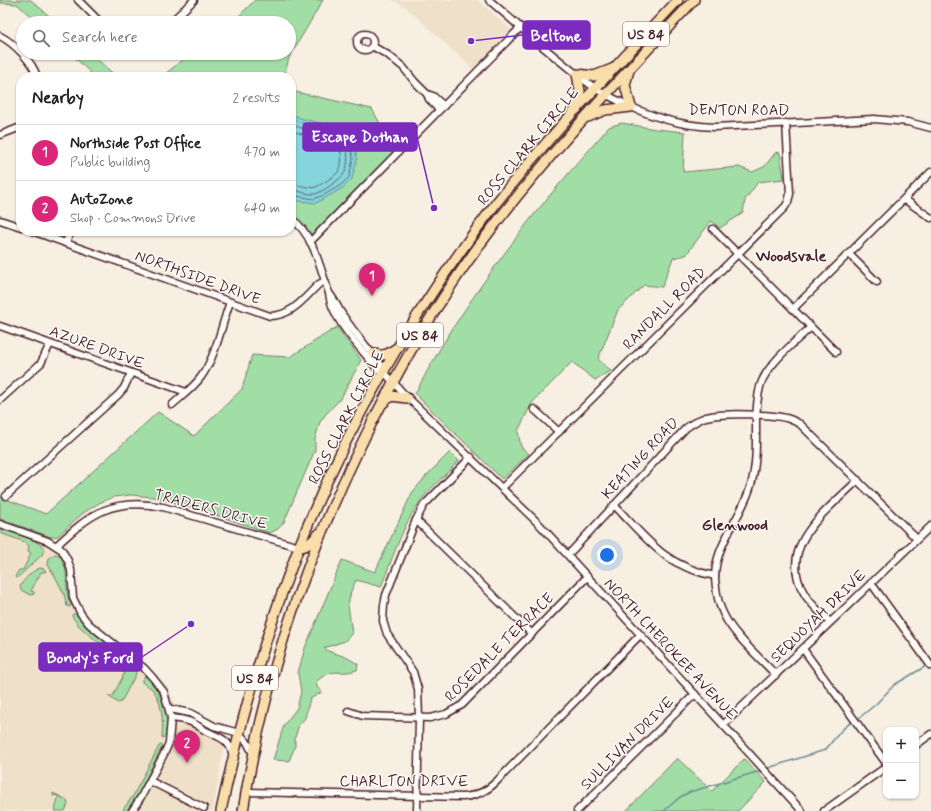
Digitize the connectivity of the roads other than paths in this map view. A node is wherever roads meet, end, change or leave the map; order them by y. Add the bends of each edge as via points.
1 (79, 0) edge
2 (194, 0) edge
3 (489, 0) edge
4 (678, 0) edge
5 (694, 0) edge
6 (94, 16) edge
7 (177, 16) edge
8 (521, 27) junction
9 (0, 36) edge
10 (372, 46) dead end
11 (16, 49) edge
12 (27, 60) edge
13 (615, 68) junction
14 (629, 70) junction
15 (36, 72) edge
16 (577, 74) junction
17 (596, 89) junction
18 (606, 95) junction
19 (631, 107) junction
20 (442, 108) junction
21 (577, 109) junction
22 (585, 118) junction
23 (786, 123) junction
24 (931, 128) edge
25 (16, 129) edge
26 (554, 134) junction
27 (0, 136) edge
28 (558, 148) junction
29 (931, 172) edge
30 (517, 177) junction
31 (526, 185) junction
32 (904, 199) junction
33 (931, 218) edge
34 (0, 220) edge
35 (296, 222) edge
36 (16, 225) edge
37 (713, 229) dead end
38 (46, 236) edge
39 (69, 236) edge
40 (468, 241) junction
41 (310, 242) junction
42 (65, 243) junction
43 (478, 247) junction
44 (738, 254) junction
45 (849, 254) junction
46 (325, 281) junction
47 (877, 282) dead end
48 (329, 293) junction
49 (230, 302) junction
50 (793, 309) junction
51 (0, 326) edge
52 (811, 327) junction
53 (50, 344) junction
54 (400, 345) junction
55 (836, 352) dead end
56 (373, 354) junction
57 (383, 371) junction
58 (131, 373) junction
59 (392, 382) junction
60 (186, 392) junction
61 (407, 398) junction
62 (0, 400) edge
63 (172, 405) dead end
64 (380, 405) junction
65 (534, 409) dead end
66 (756, 415) junction
67 (559, 432) junction
68 (343, 448) junction
69 (356, 455) junction
70 (470, 457) junction
71 (858, 480) junction
72 (502, 488) junction
73 (6, 496) dead end
74 (614, 505) junction
75 (416, 520) junction
76 (0, 524) edge
77 (931, 526) edge
78 (323, 529) junction
79 (917, 539) junction
80 (56, 546) junction
81 (299, 547) junction
82 (568, 555) junction
83 (715, 576) junction
84 (587, 577) junction
85 (871, 583) junction
86 (830, 622) junction
87 (532, 634) junction
88 (640, 635) junction
89 (267, 639) junction
90 (282, 642) junction
91 (803, 648) junction
92 (931, 666) edge
93 (776, 675) junction
94 (695, 694) junction
95 (170, 709) junction
96 (348, 711) dead end
97 (171, 718) junction
98 (419, 718) junction
99 (724, 725) junction
100 (239, 733) junction
101 (931, 734) edge
102 (919, 743) edge
103 (253, 754) junction
104 (233, 757) junction
105 (883, 759) edge
106 (883, 769) edge
107 (150, 781) junction
108 (246, 792) junction
109 (418, 796) junction
110 (204, 808) dead end
111 (132, 811) edge
112 (221, 811) edge
113 (243, 811) edge
114 (417, 811) edge
115 (577, 811) edge
116 (802, 811) edge
117 (824, 811) edge

1 - 6 street
2 - 7 street
3 - 8 street, DENTON ROAD
4 - 13 highway, ROSS CLARK CIRCLE / US 84
5 - 14 highway, ROSS CLARK CIRCLE / US 84
8 - 16 street, DENTON ROAD
8 - 20 street
9 - 11 street
10 - 20 street via 388,54 403,67 428,94 429,99
12 - 15 street
13 - 16 highway via 594,76
13 - 17 highway, ROSS CLARK CIRCLE / US 84
14 - 18 highway, ROSS CLARK CIRCLE / US 84
14 - 19 highway via 626,85
16 - 17 street, DENTON ROAD
16 - 21 highway via 580,91
17 - 18 street, DENTON ROAD
17 - 21 highway, ROSS CLARK CIRCLE / US 84
18 - 19 street, DENTON ROAD
18 - 22 highway, ROSS CLARK CIRCLE / US 84
19 - 22 highway via 604,110
19 - 23 street, DENTON ROAD via 655,117 691,126
20 - 41 street
21 - 26 highway, ROSS CLARK CIRCLE / US 84
22 - 28 highway, ROSS CLARK CIRCLE / US 84
23 - 24 street, DENTON ROAD via 874,120 908,122
23 - 44 street, RANDALL ROAD via 790,194 788,202
25 - 27 street
26 - 28 highway
26 - 30 highway, ROSS CLARK CIRCLE / US 84
28 - 31 highway, ROSS CLARK CIRCLE / US 84
29 - 32 street
30 - 31 highway
30 - 40 highway, ROSS CLARK CIRCLE / US 84
31 - 43 highway, ROSS CLARK CIRCLE / US 84
32 - 33 street
32 - 45 street
34 - 36 street
35 - 41 street, NORTH CHEROKEE AVENUE
37 - 44 street
38 - 42 street, NORTHSIDE DRIVE
39 - 42 street
40 - 43 highway
40 - 54 highway, ROSS CLARK CIRCLE / US 84
41 - 46 street, NORTH CHEROKEE AVENUE
42 - 49 street, NORTHSIDE DRIVE
43 - 59 highway, ROSS CLARK CIRCLE / US 84
44 - 50 street
44 - 67 street, RANDALL ROAD
45 - 47 street
45 - 50 street
46 - 48 street, NORTH CHEROKEE AVENUE
46 - 49 street, NORTHSIDE DRIVE via 290,311 277,316 264,315
48 - 56 street, NORTH CHEROKEE AVENUE via 344,318
48 - 57 street, NORTH CHEROKEE AVENUE via 330,302 339,320 377,369
49 - 60 street via 206,368
50 - 52 street
51 - 53 street, AZURE DRIVE
52 - 55 street
52 - 66 street via 766,374 759,390
53 - 58 street, AZURE DRIVE
53 - 62 street via 41,363
54 - 56 highway via 389,354
54 - 57 highway, ROSS CLARK CIRCLE / US 84
56 - 57 street, NORTH CHEROKEE AVENUE
57 - 59 street, NORTH CHEROKEE AVENUE
57 - 68 highway, ROSS CLARK CIRCLE / US 84
58 - 60 street, AZURE DRIVE
58 - 73 street via 118,395
59 - 61 street, NORTH CHEROKEE AVENUE
59 - 64 highway, ROSS CLARK CIRCLE / US 84
60 - 63 street
61 - 64 highway via 391,396
61 - 70 street, NORTH CHEROKEE AVENUE
64 - 69 highway, ROSS CLARK CIRCLE / US 84
65 - 67 street
66 - 71 street, KEATING ROAD via 786,418 800,424
66 - 74 street, KEATING ROAD via 716,415 691,424
66 - 83 street via 755,467 751,487 719,556
67 - 72 street, RANDALL ROAD
68 - 69 highway
68 - 81 highway, ROSS CLARK CIRCLE / US 84
69 - 78 highway, ROSS CLARK CIRCLE / US 84
70 - 72 street, NORTH CHEROKEE AVENUE
70 - 75 street via 424,505
71 - 79 street, KEATING ROAD
71 - 86 street via 807,531 797,555 797,573 801,588
72 - 82 street, NORTH CHEROKEE AVENUE
74 - 82 street, KEATING ROAD
74 - 83 street via 667,558 686,568
75 - 87 street
75 - 98 street via 386,595 382,613 384,627 391,642 416,680
76 - 80 street
77 - 79 street, SEQUOYAH DRIVE
78 - 81 highway via 308,545
78 - 90 highway, ROSS CLARK CIRCLE / US 84
79 - 85 street, SEQUOYAH DRIVE
80 - 81 street, TRADERS DRIVE via 90,517 104,510 149,504
80 - 95 street via 62,550 68,561 73,598 81,614 89,624 153,678 164,692
81 - 89 highway, ROSS CLARK CIRCLE / US 84
82 - 84 street, NORTH CHEROKEE AVENUE
83 - 93 street via 720,605 726,620
84 - 87 street, ROSEDALE TERRACE
84 - 88 street, NORTH CHEROKEE AVENUE
85 - 86 street, SEQUOYAH DRIVE
85 - 92 street
86 - 91 street, SEQUOYAH DRIVE
87 - 98 street, ROSEDALE TERRACE via 457,708 441,716
88 - 94 street, NORTH CHEROKEE AVENUE
88 - 109 street, CHARLTON DRIVE via 492,786 468,796
89 - 90 highway
89 - 100 highway, ROSS CLARK CIRCLE / US 84
90 - 103 highway, ROSS CLARK CIRCLE / US 84 via 265,699
91 - 93 street, SEQUOYAH DRIVE
91 - 105 street
93 - 99 street, SEQUOYAH DRIVE
94 - 99 street, NORTH CHEROKEE AVENUE
94 - 115 street, SULLIVAN DRIVE
95 - 97 street
95 - 100 street via 190,713 214,726
96 - 98 street, ROSEDALE TERRACE via 363,716
97 - 104 street via 193,722 217,735 228,744
97 - 107 street via 169,743
98 - 109 street
99 - 116 street, NORTH CHEROKEE AVENUE
100 - 103 street
100 - 104 highway, ROSS CLARK CIRCLE / US 84
101 - 102 street
103 - 108 highway, ROSS CLARK CIRCLE / US 84
104 - 112 highway, ROSS CLARK CIRCLE / US 84
106 - 117 street
107 - 110 street
107 - 111 street
108 - 109 street, CHARLTON DRIVE
108 - 113 highway, ROSS CLARK CIRCLE / US 84
109 - 114 street

